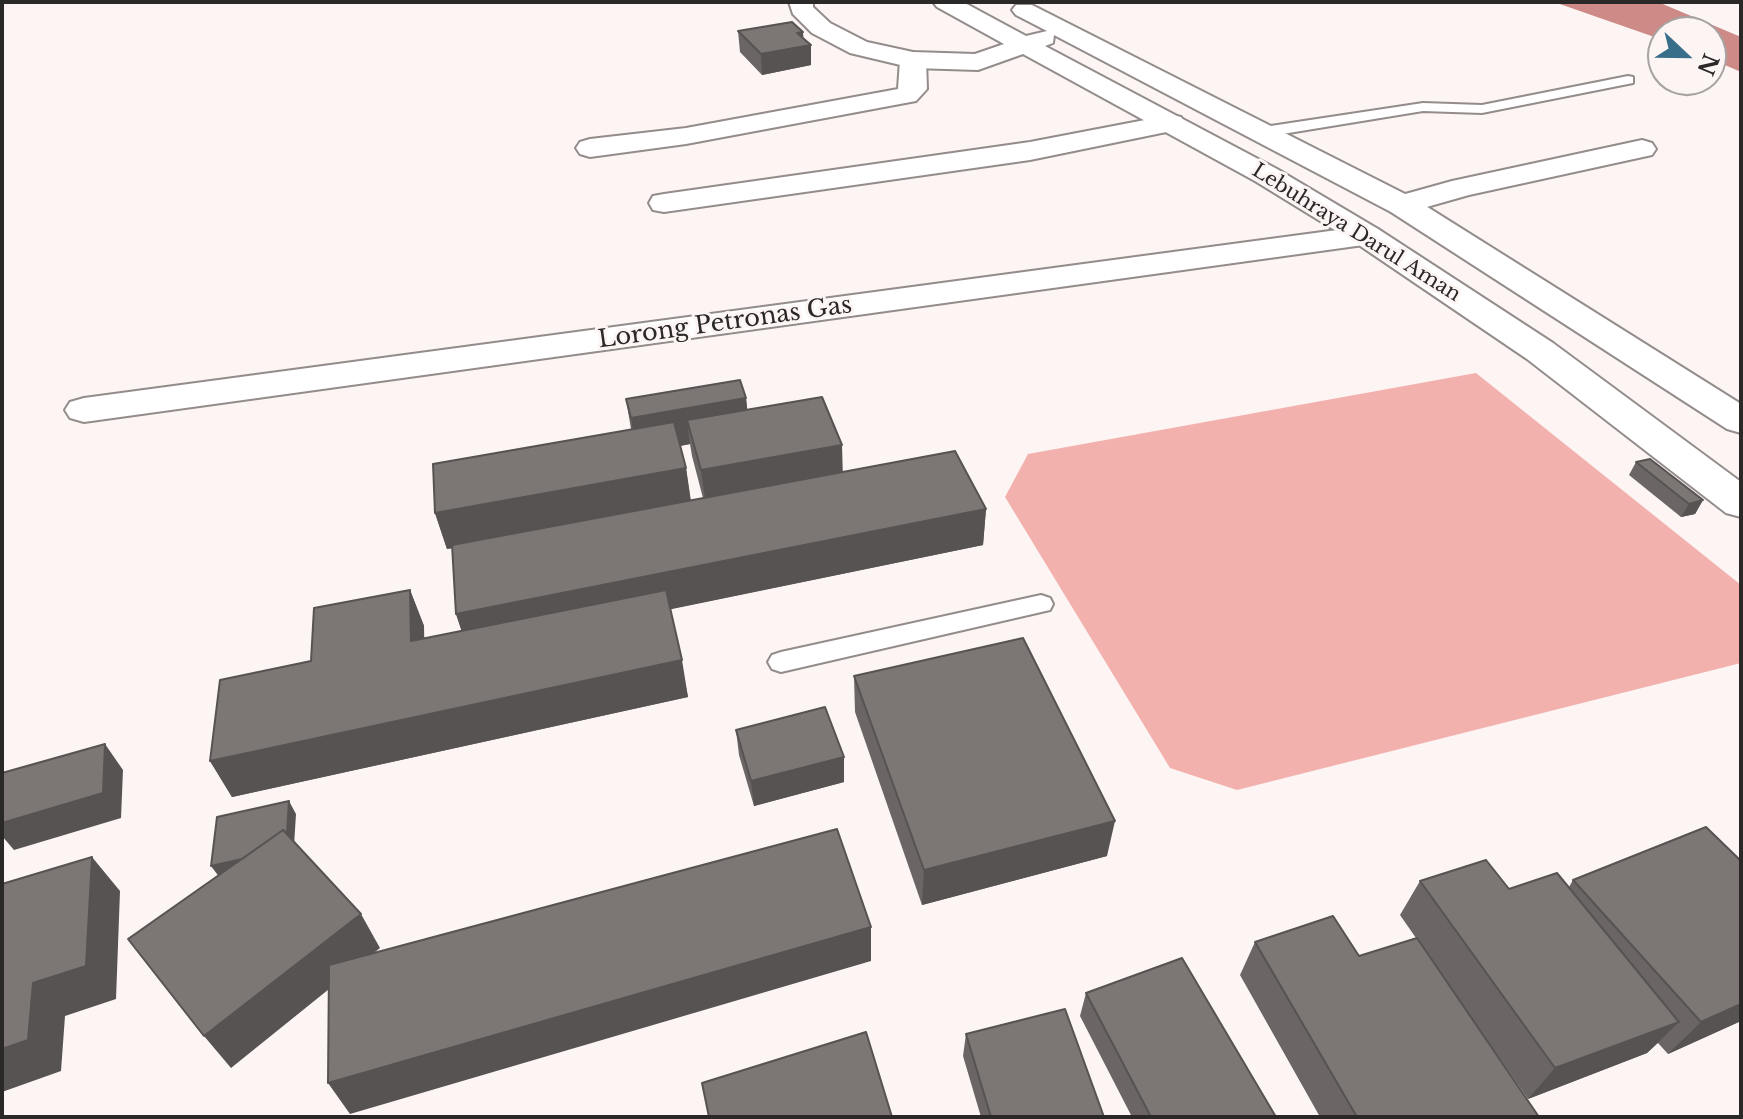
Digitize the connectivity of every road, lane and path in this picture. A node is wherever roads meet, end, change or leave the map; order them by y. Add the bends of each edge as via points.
1 (801, 2) edge
2 (945, 2) edge
3 (1007, 2) edge
4 (1065, 32) junction
5 (1024, 45) junction
6 (1116, 57) junction
7 (913, 60) junction
8 (1071, 70) junction
9 (1628, 80) dead end
10 (1171, 123) junction
11 (1264, 132) junction
12 (590, 148) dead end
13 (1642, 149) dead end
14 (664, 203) dead end
15 (1402, 205) junction
16 (1367, 236) junction
17 (84, 410) dead end
18 (1741, 421) edge
19 (1741, 503) edge
20 (1041, 604) dead end
21 (781, 662) dead end

1 - 7 main road via 801,9 821,28 859,48
2 - 5 main road, Lebuhraya Darul Aman
3 - 4 main road, Lebuhraya Darul Aman
4 - 5 main road
4 - 6 main road, Lebuhraya Darul Aman
5 - 7 main road via 978,62
5 - 8 main road, Lebuhraya Darul Aman
6 - 8 main road
6 - 11 main road, Lebuhraya Darul Aman
7 - 12 main road via 914,89 907,95 700,134
8 - 10 main road, Lebuhraya Darul Aman
9 - 11 lane via 1482,109 1423,107
10 - 14 main road via 1030,151
10 - 16 main road, Lebuhraya Darul Aman
11 - 15 main road, Lebuhraya Darul Aman
13 - 15 main road
15 - 18 main road, Lebuhraya Darul Aman
16 - 17 main road, Lorong Petronas Gas
16 - 19 main road, Lebuhraya Darul Aman via 1540,351
20 - 21 lane

